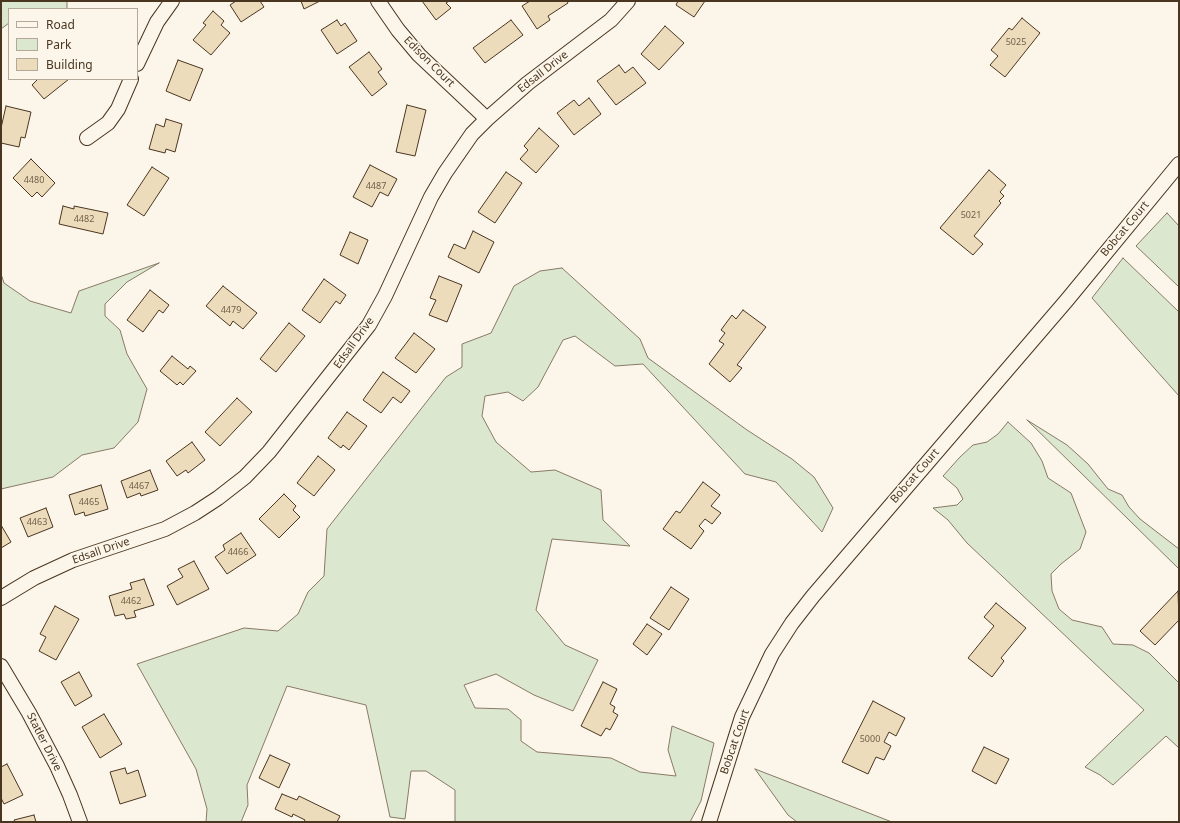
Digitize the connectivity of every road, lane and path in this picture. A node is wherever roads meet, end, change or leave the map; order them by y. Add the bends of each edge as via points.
1 (172, 1) edge
2 (378, 1) edge
3 (628, 1) edge
4 (138, 62) edge
5 (131, 80) edge
6 (487, 119) junction
7 (87, 138) dead end
8 (1179, 164) edge
9 (1, 598) edge
10 (1, 666) edge
11 (80, 822) edge
12 (709, 822) edge

1 - 4 street via 157,22
2 - 6 street, Edison Court via 419,54
3 - 6 street, Edsall Drive via 611,20 528,83
5 - 7 street via 118,110 108,123
6 - 9 street, Edsall Drive via 460,150 430,197 369,325 269,452 245,476 207,505 165,528 73,560 34,578
8 - 12 street, Bobcat Court via 792,623 772,654 742,717
10 - 11 street, Statler Drive via 57,766

